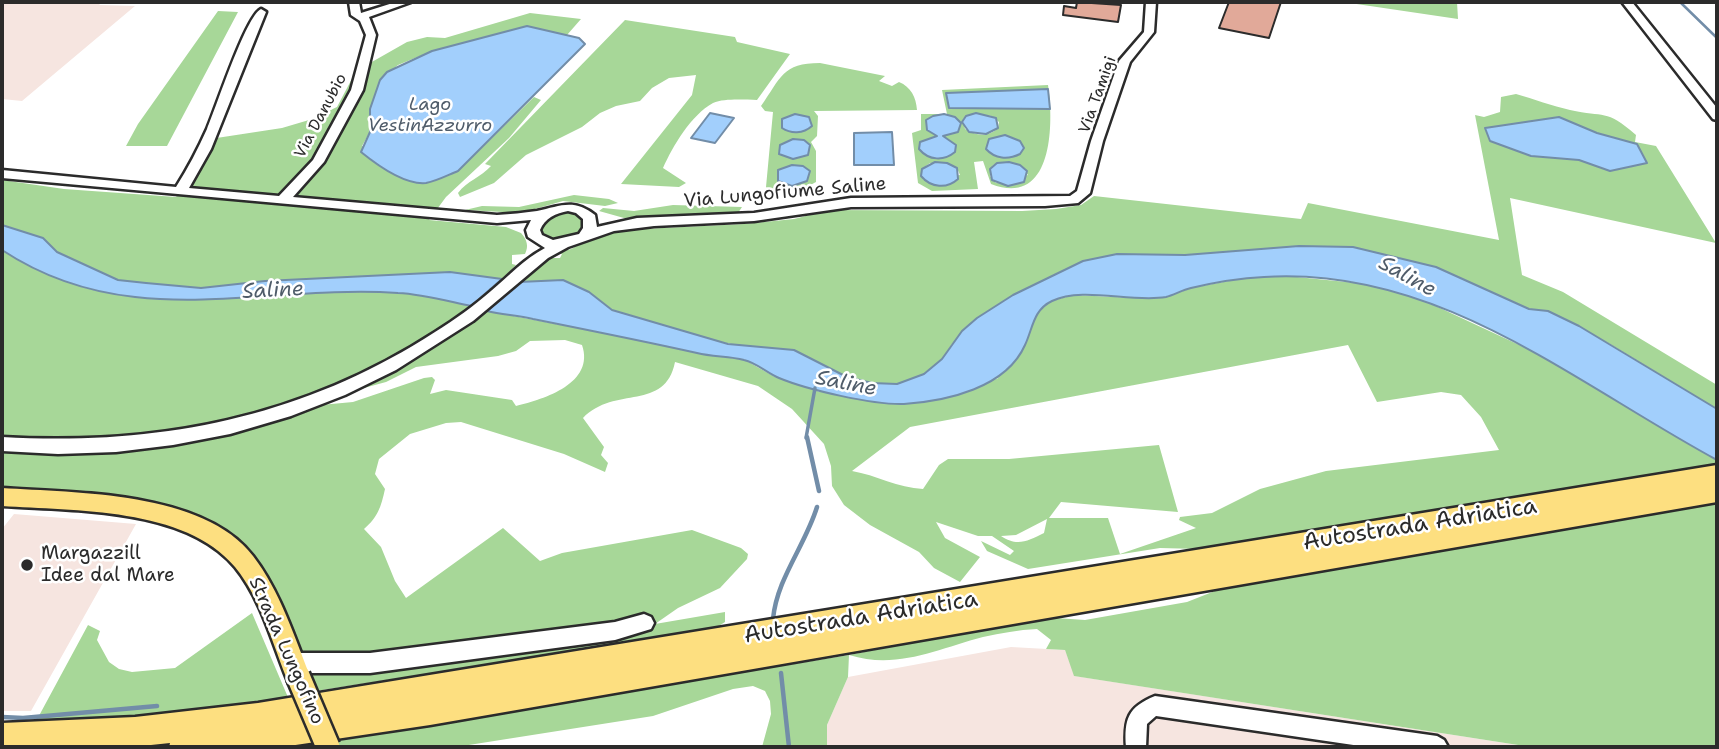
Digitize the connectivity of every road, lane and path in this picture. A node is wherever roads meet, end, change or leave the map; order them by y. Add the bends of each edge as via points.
1 (354, 2) edge
2 (406, 2) edge
3 (1151, 2) edge
4 (1627, 2) edge
5 (261, 12) dead end
6 (360, 17) junction
7 (1717, 116) edge
8 (2, 174) edge
9 (180, 192) junction
10 (1073, 200) joint
11 (282, 201) junction
12 (546, 213) junction
13 (586, 213) junction
14 (497, 219) junction
15 (626, 224) junction
16 (586, 234) junction
17 (534, 235) junction
18 (562, 244) junction
19 (532, 259) junction
20 (2, 444) edge
21 (1717, 475) edge
22 (1717, 491) edge
23 (1647, 495) junction
24 (2, 497) edge
25 (644, 623) dead end
26 (716, 652) junction
27 (295, 669) junction
28 (2, 738) edge
29 (184, 747) edge
30 (328, 747) edge
31 (1136, 747) edge
32 (1437, 747) edge

1 - 6 street, Via Danubio
2 - 6 street
3 - 10 street, Via Tamigi via 1149,32 1125,61 1083,192
4 - 7 street
5 - 9 street via 198,167
6 - 11 street, Via Danubio via 371,35 357,90 318,162
8 - 9 street
9 - 11 street
10 - 15 street, Via Lungofiume Saline via 861,202 749,218
11 - 14 street
12 - 13 street via 564,208
12 - 14 street
12 - 17 street via 535,223
13 - 15 street, Via Lungofiume Saline
13 - 16 street via 591,224
14 - 17 street
15 - 16 street, Via Lungofiume Saline
16 - 18 street
17 - 18 street via 548,244
17 - 19 street
18 - 19 street
19 - 20 street via 468,317 385,368 313,400 228,427 175,437 97,446
21 - 23 highway, Autostrada Adriatica
22 - 23 highway, Autostrada Adriatica
23 - 26 highway, Autostrada Adriatica
24 - 27 main road, Strada Lungofino via 130,509 207,531 231,547 253,574
25 - 27 street via 615,631
26 - 28 highway, Autostrada Adriatica via 258,718 135,732
26 - 29 highway, Autostrada Adriatica via 416,712
27 - 30 main road, Strada Lungofino, bridge
31 - 32 street via 1135,721 1141,711 1155,706

